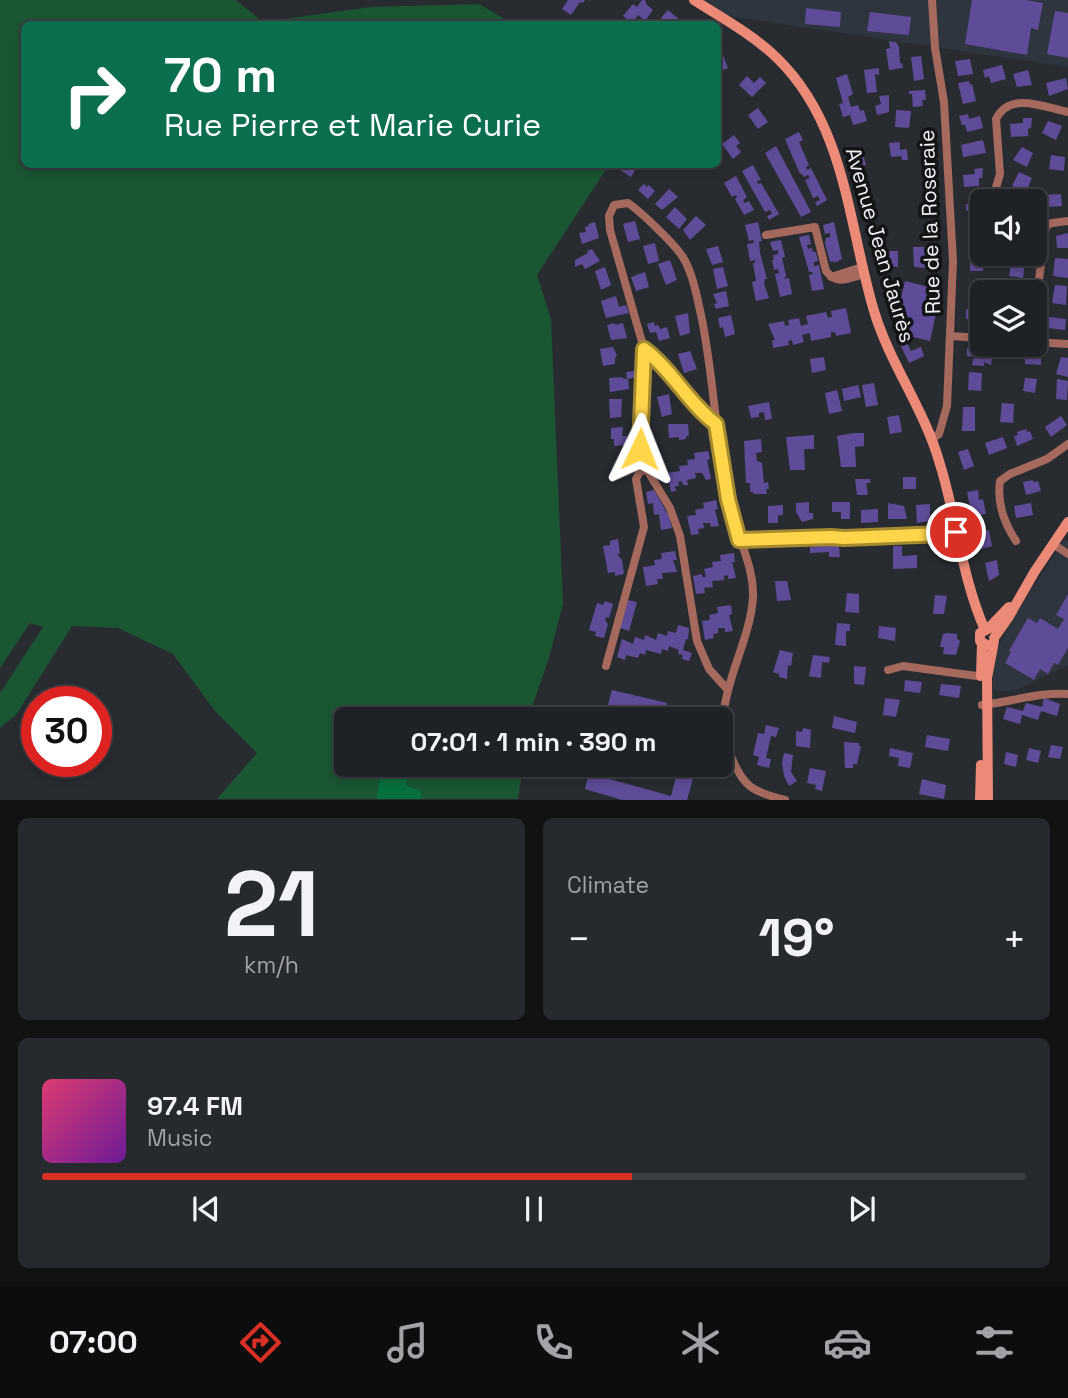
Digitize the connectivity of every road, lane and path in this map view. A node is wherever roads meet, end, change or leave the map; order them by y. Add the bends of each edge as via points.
1 (694, 0) edge
2 (932, 0) edge
3 (1068, 111) edge
4 (996, 189) edge
5 (1068, 221) edge
6 (766, 235) dead end
7 (863, 271) junction
8 (1039, 280) edge
9 (950, 336) junction
10 (970, 337) edge
11 (1047, 343) edge
12 (1068, 344) edge
13 (644, 349) junction
14 (716, 424) junction
15 (931, 439) junction
16 (1068, 444) edge
17 (640, 449) dead end
18 (1068, 522) edge
19 (956, 532) junction
20 (739, 540) junction
21 (1016, 541) dead end
22 (1052, 544) junction
23 (1068, 554) edge
24 (968, 587) junction
25 (1018, 597) junction
26 (976, 609) junction
27 (1005, 613) junction
28 (987, 636) junction
29 (606, 666) dead end
30 (888, 670) dead end
31 (984, 677) junction
32 (727, 689) junction
33 (1068, 694) edge
34 (984, 705) junction
35 (785, 800) edge
36 (980, 800) edge
37 (988, 800) edge

1 - 7 main road, Avenue Jean Jaurès via 776,57 814,106 836,156
2 - 9 street, Rue de la Roseraie via 944,102 953,261
3 - 4 street via 1020,102 1000,111 996,119 1000,173
5 - 8 street via 1046,226
6 - 7 street via 815,227 831,277
7 - 15 main road, Avenue Jean Jaurès via 880,331
9 - 10 street
9 - 15 street, Rue de la Roseraie via 947,407 939,434
11 - 12 street
13 - 14 street
13 - 14 street via 610,230 609,216 614,205 621,203 639,210 684,258 705,333
13 - 17 street
14 - 20 street
15 - 19 main road, Avenue Jean Jaurès
16 - 21 street via 1000,481 1005,526
18 - 22 main road
19 - 20 street
19 - 24 main road, Avenue Jean Jaurès
20 - 32 street via 753,596
22 - 23 street
22 - 25 main road
24 - 26 main road, Avenue Jean Jaurès
24 - 28 main road, Avenue Jean Jaurès via 970,611
25 - 27 main road
25 - 28 main road via 1008,618
26 - 27 main road via 986,615
26 - 28 main road, Avenue Jean Jaurès
27 - 28 main road
28 - 31 main road, Avenue Jean Jaurès
29 - 32 street via 644,527 636,479 640,471 647,470 670,508 680,537 697,640 709,669
30 - 31 street via 903,666
31 - 34 main road, Avenue Jean Jaurès
32 - 35 street via 721,731 737,772 758,793
33 - 34 street via 1047,693
34 - 36 main road, Avenue Jean Jaurès
34 - 37 main road, Avenue Jean Jaurès

